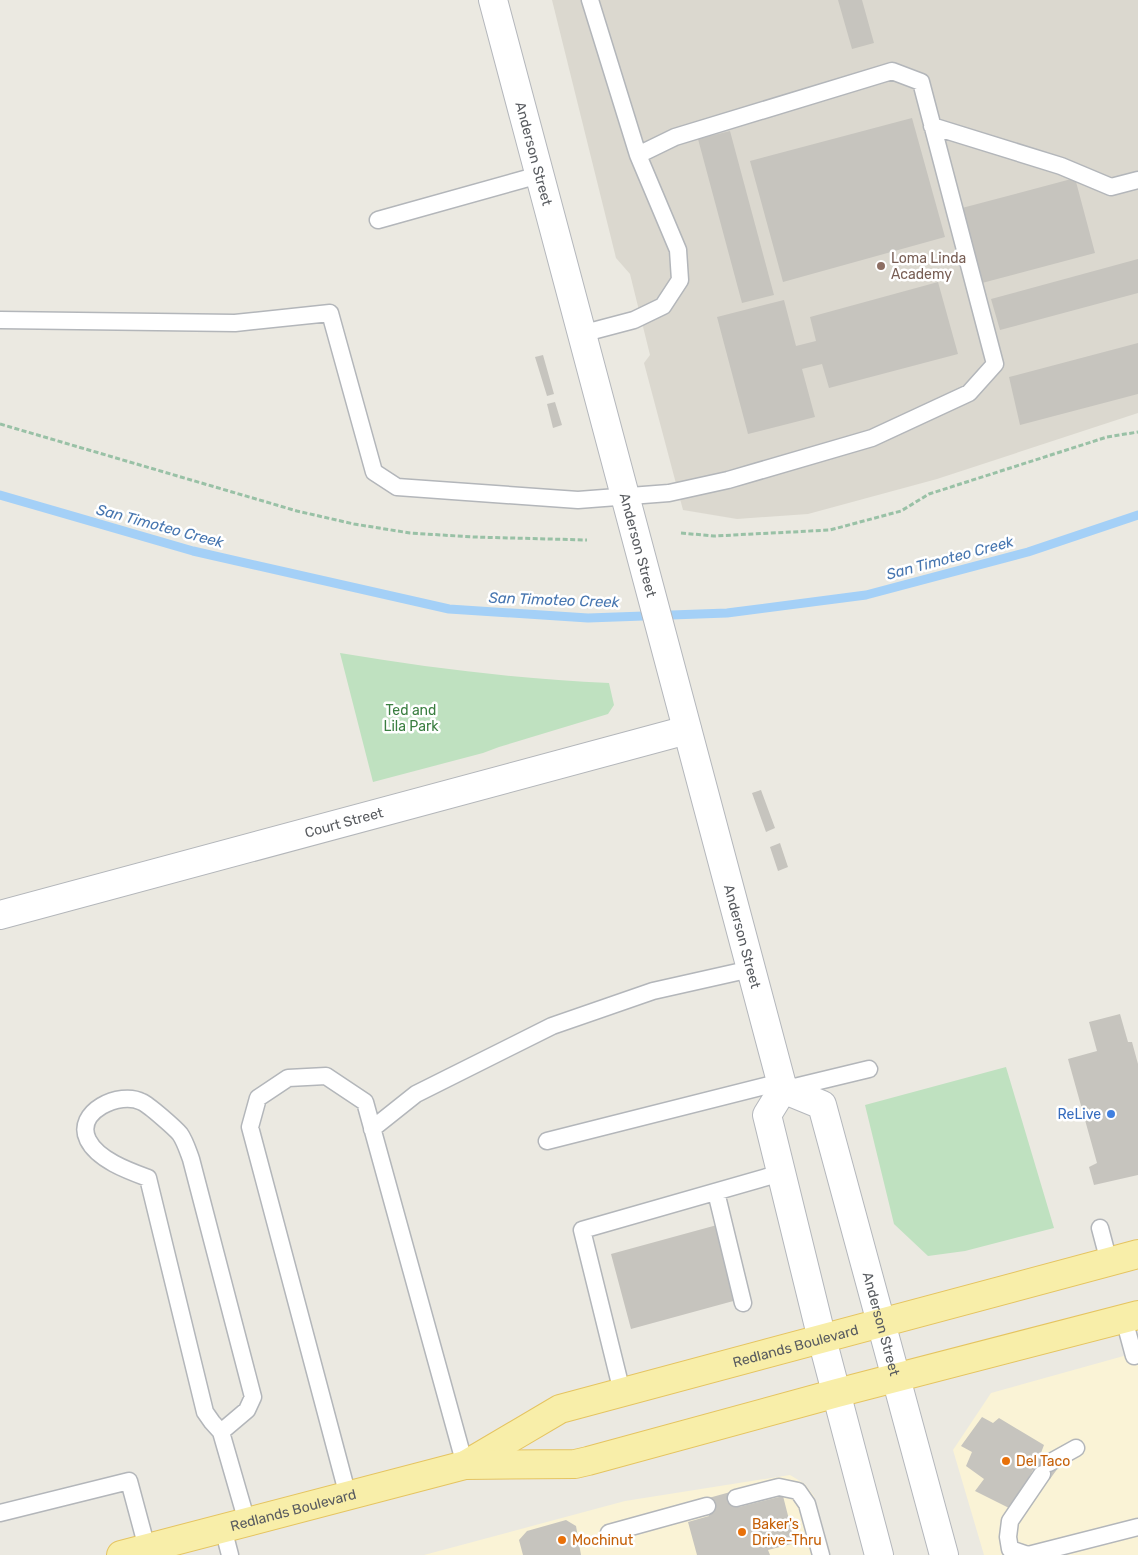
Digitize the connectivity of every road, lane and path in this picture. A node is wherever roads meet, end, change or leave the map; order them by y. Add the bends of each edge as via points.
1 (493, 0) edge
2 (590, 0) edge
3 (932, 126) junction
4 (638, 155) junction
5 (539, 175) junction
6 (1138, 180) edge
7 (378, 220) dead end
8 (0, 320) edge
9 (581, 334) junction
10 (0, 424) edge
11 (1138, 432) edge
12 (626, 497) junction
13 (681, 533) dead end
14 (588, 540) dead end
15 (687, 730) junction
16 (0, 915) edge
17 (751, 970) junction
18 (869, 1069) dead end
19 (782, 1086) junction
20 (372, 1129) junction
21 (547, 1141) dead end
22 (781, 1173) junction
23 (716, 1192) junction
24 (1100, 1228) dead end
25 (1138, 1254) edge
26 (1109, 1262) junction
27 (743, 1303) dead end
28 (1131, 1317) edge
29 (881, 1323) junction
30 (822, 1339) junction
31 (1134, 1356) dead end
32 (896, 1378) junction
33 (622, 1392) junction
34 (837, 1393) junction
35 (221, 1432) junction
36 (1076, 1448) dead end
37 (465, 1466) junction
38 (348, 1496) junction
39 (736, 1498) dead end
40 (707, 1506) dead end
41 (0, 1513) edge
42 (235, 1525) junction
43 (1138, 1527) edge
44 (609, 1533) dead end
45 (147, 1548) junction
46 (121, 1555) edge
47 (230, 1555) edge
48 (821, 1555) edge
49 (879, 1555) edge
50 (944, 1555) edge

1 - 5 main road, Anderson Street
2 - 4 lane
3 - 4 lane via 921,82 892,71 675,137
3 - 6 lane via 1062,166 1111,187
3 - 12 lane via 996,364 969,393 872,438 728,480 669,493
4 - 9 lane via 678,250 680,280 663,306 634,320
5 - 7 lane
5 - 9 main road, Anderson Street
8 - 12 lane via 236,323 330,313 374,472 396,487 578,500
9 - 12 main road, Anderson Street
10 - 14 path via 297,511 354,524 464,537
11 - 13 path via 1107,437 929,494 900,512 830,530 714,536
12 - 15 main road, Anderson Street
15 - 16 main road, Court Street
15 - 17 main road, Anderson Street
17 - 19 main road, Anderson Street
17 - 20 lane via 653,991 552,1026 416,1094
18 - 19 lane
19 - 21 lane
19 - 22 main road via 767,1114
19 - 29 main road, Anderson Street via 822,1105
20 - 37 lane
20 - 38 lane via 365,1102 326,1076 288,1078 258,1098 250,1127
22 - 23 lane
22 - 30 main road
23 - 27 lane
23 - 33 lane via 582,1230
24 - 26 lane
25 - 26 main road, Redlands Boulevard
26 - 29 main road, Redlands Boulevard
28 - 31 lane
28 - 32 main road, Redlands Boulevard
29 - 30 main road, Redlands Boulevard
29 - 32 main road, Anderson Street
30 - 33 main road, Redlands Boulevard
30 - 34 main road
32 - 34 main road, Redlands Boulevard
32 - 50 main road, Anderson Street
33 - 37 main road, Redlands Boulevard via 560,1409
34 - 37 main road, Redlands Boulevard via 575,1464
34 - 49 main road
35 - 35 lane via 205,1412 148,1178 116,1165 89,1142 86,1134 90,1116 100,1106 125,1097 142,1102 180,1134 191,1159 253,1397 247,1410
35 - 42 lane
36 - 43 lane via 1045,1469 1010,1521 1010,1549 1028,1555
37 - 38 main road, Redlands Boulevard
38 - 42 main road, Redlands Boulevard
39 - 48 lane via 779,1488 798,1491 807,1504
40 - 44 lane
41 - 45 lane via 129,1481
42 - 45 main road, Redlands Boulevard
42 - 47 lane
45 - 46 main road, Redlands Boulevard

